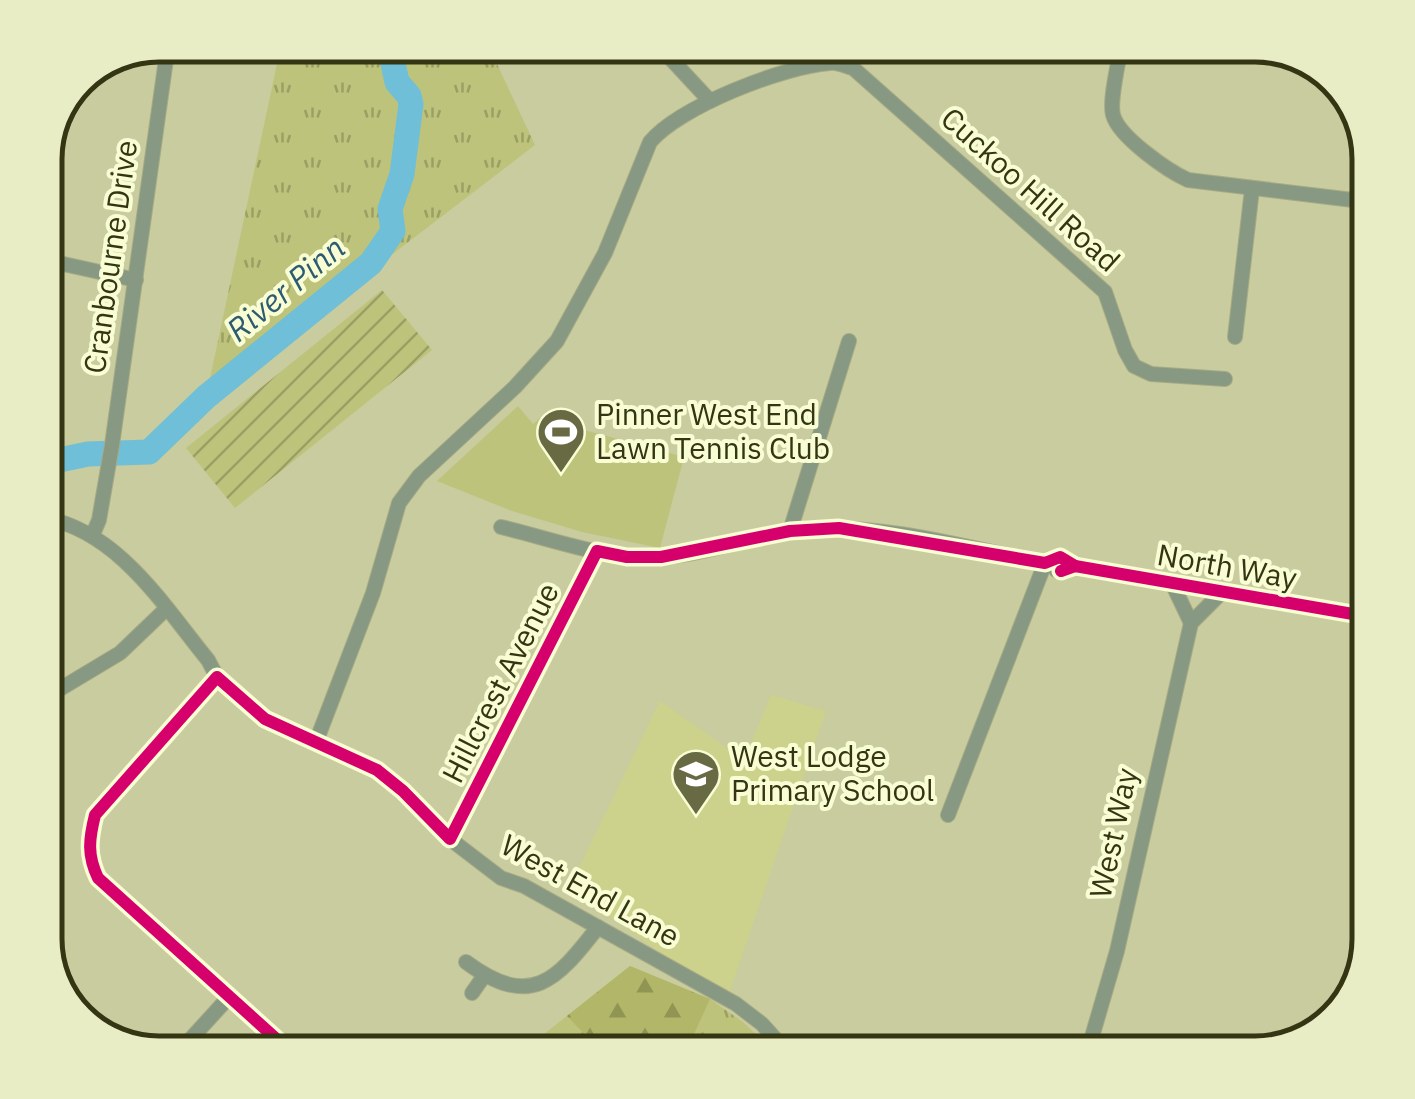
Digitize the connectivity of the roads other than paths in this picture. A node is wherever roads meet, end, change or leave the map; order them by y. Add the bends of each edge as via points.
1 (166, 62) edge
2 (674, 62) edge
3 (1119, 62) edge
4 (710, 102) junction
5 (1252, 189) junction
6 (1352, 200) edge
7 (63, 264) edge
8 (136, 280) junction
9 (1235, 336) dead end
10 (849, 341) dead end
11 (1225, 379) dead end
12 (63, 523) edge
13 (501, 526) dead end
14 (790, 530) junction
15 (93, 534) junction
16 (597, 551) junction
17 (1049, 562) junction
18 (1172, 584) junction
19 (1221, 592) junction
20 (166, 609) junction
21 (1352, 614) edge
22 (1190, 623) junction
23 (216, 677) junction
24 (63, 687) edge
25 (316, 742) junction
26 (948, 815) dead end
27 (450, 839) junction
28 (598, 928) junction
29 (466, 962) dead end
30 (484, 976) junction
31 (472, 993) dead end
32 (228, 997) junction
33 (193, 1036) edge
34 (272, 1036) edge
35 (773, 1036) edge
36 (1092, 1036) edge

1 - 8 street, Cranbourne Drive
2 - 4 street
3 - 5 street via 1112,112 1120,130 1171,173
4 - 11 street, Cuckoo Hill Road via 784,72 834,62 852,68 1105,292 1134,366 1151,374
4 - 25 street, Cuckoo Hill Road via 662,127 650,142 605,253 556,341 399,503
5 - 6 street
5 - 9 street
7 - 8 street
8 - 15 street, Cranbourne Drive
10 - 14 street
12 - 15 street, West End Lane
13 - 16 street, North Way
14 - 16 street, North Way via 661,558
14 - 17 street, North Way via 860,530
15 - 20 street, West End Lane
16 - 27 street, Hillcrest Avenue
17 - 18 street, North Way via 1066,572 1075,566
17 - 26 street
18 - 19 street, North Way
18 - 22 street
19 - 21 street, North Way
19 - 22 street
20 - 23 street, West End Lane
20 - 24 street via 120,653
22 - 36 street, West Way
23 - 25 street, West End Lane via 265,718
23 - 32 street via 105,802 88,840 98,878
25 - 27 street, West End Lane via 377,770
27 - 28 street, West End Lane via 501,878
28 - 30 street via 548,982 498,983
28 - 35 street, West End Lane via 736,1004
29 - 30 street
30 - 31 street
32 - 33 street
32 - 34 street

